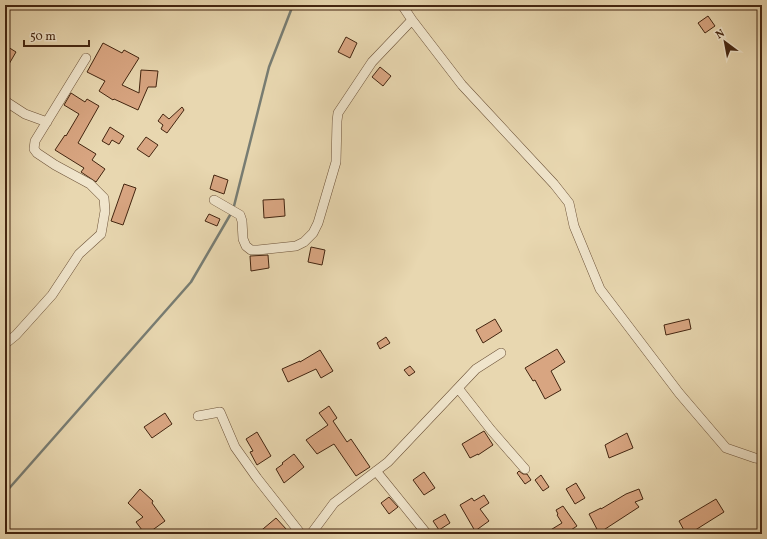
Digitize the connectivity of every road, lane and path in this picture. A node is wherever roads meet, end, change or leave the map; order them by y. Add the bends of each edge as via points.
1 (402, 5) edge
2 (412, 20) junction
3 (86, 58) dead end
4 (5, 101) edge
5 (47, 122) junction
6 (214, 200) dead end
7 (5, 344) edge
8 (501, 353) dead end
9 (458, 388) junction
10 (198, 416) dead end
11 (762, 458) edge
12 (525, 469) dead end
13 (376, 471) junction
14 (301, 534) edge
15 (311, 534) edge
16 (428, 534) edge

1 - 2 street
2 - 6 street via 372,62 338,113 336,162 318,223 304,242 296,246 251,250 243,239 240,215
2 - 11 street via 462,85 569,202 574,226 600,289 680,393 726,448
3 - 5 street
4 - 5 street via 25,114
5 - 7 street via 35,141 34,148 55,165 90,184 104,198 105,211 101,234 79,254 52,295
8 - 9 street via 476,369
9 - 12 street
9 - 13 street via 388,462
10 - 14 street via 220,412 235,447
13 - 15 street via 334,503
13 - 16 street

